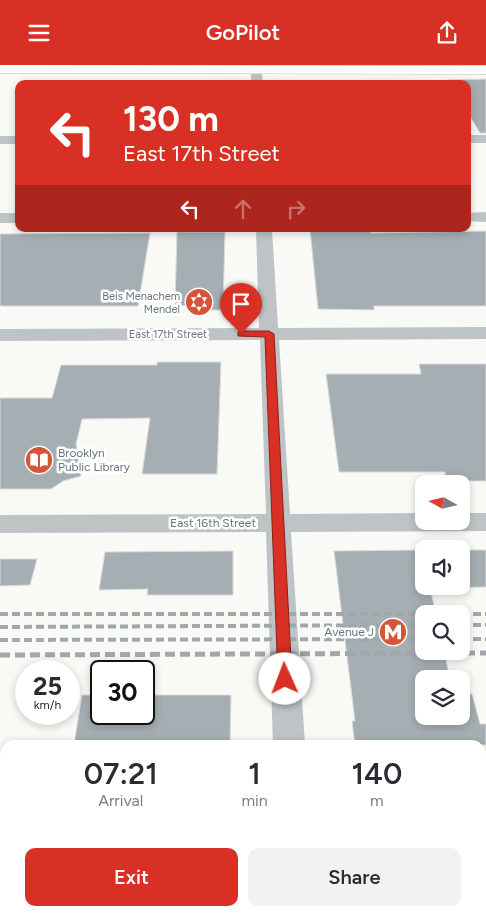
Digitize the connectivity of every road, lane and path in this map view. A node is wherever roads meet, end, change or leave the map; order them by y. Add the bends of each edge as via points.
1 (256, 67) edge
2 (0, 69) edge
3 (486, 69) edge
4 (257, 80) edge
5 (471, 139) edge
6 (486, 139) edge
7 (0, 140) edge
8 (15, 140) edge
9 (471, 217) edge
10 (486, 217) edge
11 (0, 218) edge
12 (15, 218) edge
13 (264, 232) edge
14 (486, 333) edge
15 (269, 334) junction
16 (0, 335) edge
17 (486, 522) edge
18 (0, 523) edge
19 (278, 523) junction
20 (289, 740) edge

1 - 2 main road
1 - 3 main road
1 - 4 street
5 - 6 street
7 - 8 street
9 - 10 street
11 - 12 street
13 - 15 street
14 - 15 street, East 17th Street
15 - 16 street, East 17th Street
15 - 19 street
17 - 19 street, East 16th Street
18 - 19 street, East 16th Street
19 - 20 street

